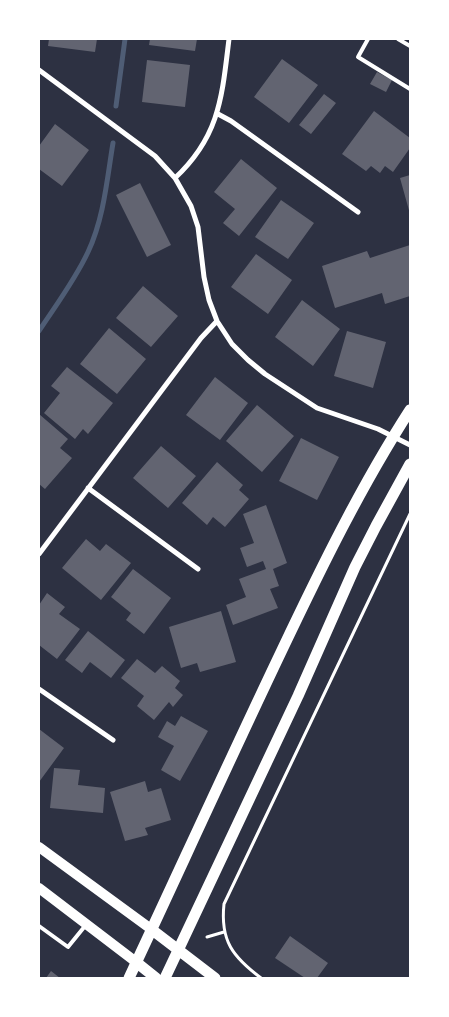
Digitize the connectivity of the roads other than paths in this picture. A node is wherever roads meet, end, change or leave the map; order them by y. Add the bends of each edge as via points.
1 (230, 39) edge
2 (368, 39) edge
3 (398, 39) edge
4 (410, 46) edge
5 (39, 70) edge
6 (410, 90) edge
7 (218, 114) junction
8 (175, 178) junction
9 (358, 212) dead end
10 (217, 321) junction
11 (410, 410) edge
12 (393, 436) junction
13 (410, 446) edge
14 (410, 464) edge
15 (88, 488) junction
16 (39, 554) edge
17 (198, 569) dead end
18 (39, 690) edge
19 (113, 740) dead end
20 (39, 848) edge
21 (39, 888) edge
22 (86, 924) junction
23 (39, 926) edge
24 (151, 929) junction
25 (178, 950) junction
26 (136, 962) junction
27 (128, 978) edge
28 (156, 978) edge
29 (165, 978) edge
30 (215, 978) edge

1 - 7 street
2 - 6 lane via 358,57
3 - 4 lane
5 - 8 street via 155,156
7 - 8 street via 199,152
7 - 9 street
8 - 10 street via 191,206 198,227 204,277
10 - 12 street via 232,344 248,360 298,397 326,412
10 - 15 street
11 - 12 main road
12 - 13 street
12 - 24 main road via 324,563
14 - 25 main road via 355,567
15 - 16 street
15 - 17 street
18 - 19 street
20 - 24 main road
21 - 22 main road
22 - 23 lane via 68,947
22 - 26 main road
24 - 25 main road
24 - 26 main road
25 - 29 main road
25 - 30 main road
26 - 27 main road
26 - 28 main road

